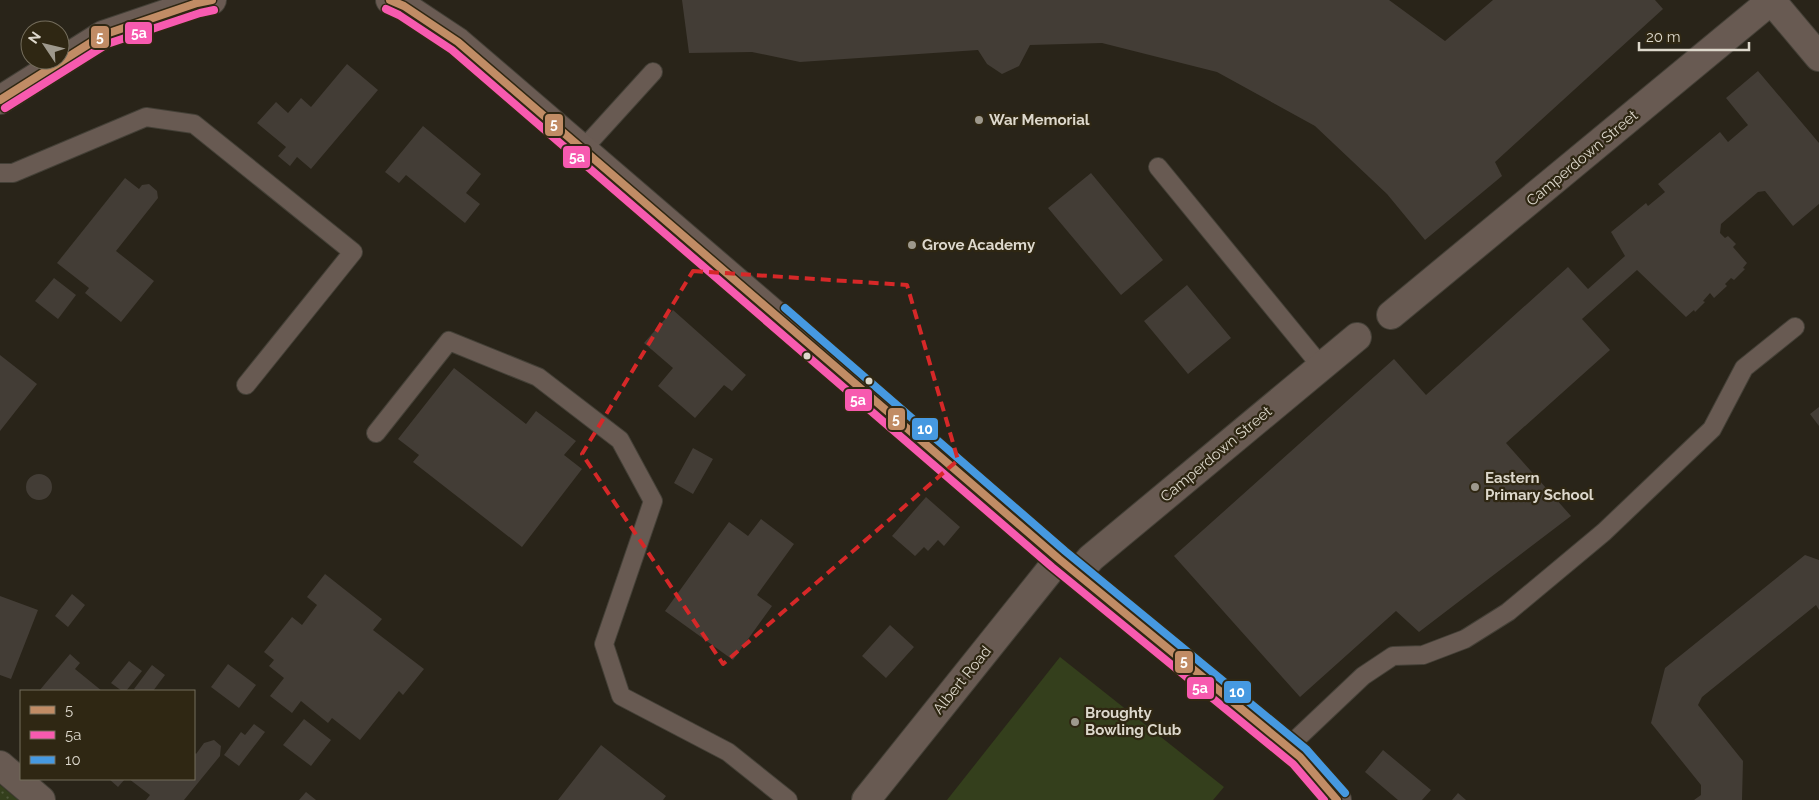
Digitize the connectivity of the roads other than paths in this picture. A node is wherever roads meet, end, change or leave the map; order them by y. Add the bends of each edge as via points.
1 (212, 0) edge
2 (390, 0) edge
3 (1771, 0) edge
4 (1819, 57) edge
5 (653, 72) dead end
6 (0, 100) edge
7 (583, 148) junction
8 (1158, 167) dead end
9 (0, 173) edge
10 (1391, 315) dead end
11 (1795, 327) dead end
12 (1357, 337) dead end
13 (1321, 366) junction
14 (246, 385) dead end
15 (376, 432) dead end
16 (1068, 567) junction
17 (1288, 747) junction
18 (0, 765) edge
19 (41, 800) edge
20 (788, 800) edge
21 (866, 800) edge
22 (1337, 800) edge

1 - 6 main road via 103,35
2 - 7 main road via 458,42
3 - 4 street
3 - 10 street, Camperdown Street
5 - 7 lane
7 - 16 main road
8 - 13 lane
9 - 14 lane via 13,173 146,117 194,124 353,252
11 - 17 lane via 1744,368 1712,429 1604,532 1508,612 1465,639 1422,656 1393,656 1363,676
12 - 13 street, Camperdown Street
13 - 16 street, Camperdown Street via 1091,558
15 - 20 lane via 449,342 538,377 620,440 652,501 604,644 621,696 728,752
16 - 17 main road
16 - 21 street, Albert Road
17 - 22 main road
18 - 19 street

